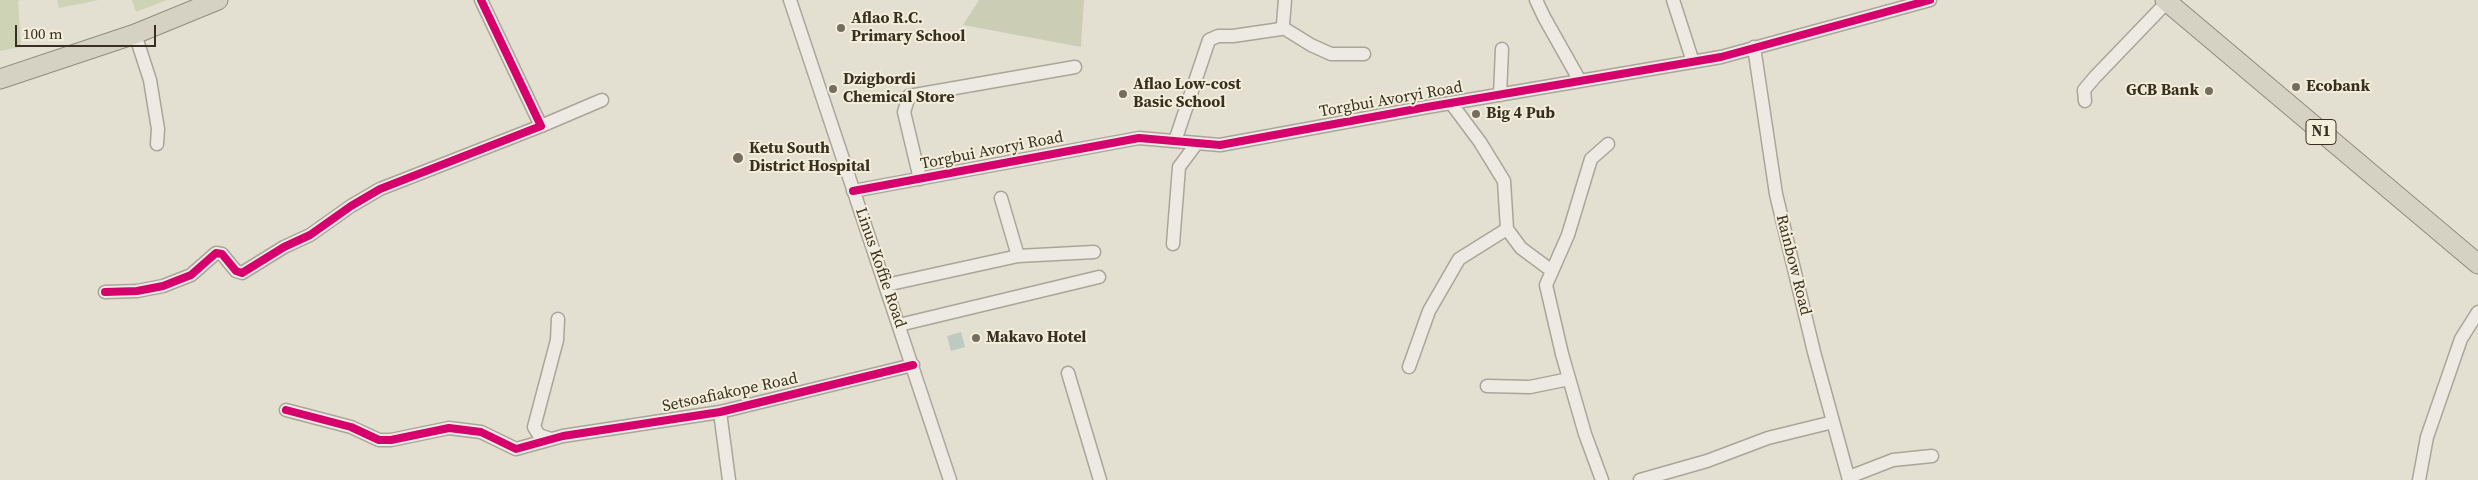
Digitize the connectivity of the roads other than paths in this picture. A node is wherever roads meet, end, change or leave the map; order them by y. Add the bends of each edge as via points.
1 (218, 0) edge
2 (481, 0) edge
3 (790, 0) edge
4 (1285, 0) edge
5 (1536, 0) edge
6 (1673, 0) edge
7 (1930, 0) edge
8 (2166, 1) edge
9 (1282, 27) junction
10 (135, 34) junction
11 (1754, 48) junction
12 (1502, 49) dead end
13 (1364, 54) dead end
14 (1693, 62) junction
15 (1076, 67) dead end
16 (0, 79) edge
17 (1580, 81) junction
18 (1500, 95) junction
19 (602, 100) dead end
20 (2085, 101) dead end
21 (1451, 103) junction
22 (541, 126) junction
23 (1175, 141) junction
24 (1197, 143) junction
25 (157, 144) dead end
26 (1608, 144) dead end
27 (920, 179) junction
28 (853, 191) junction
29 (1001, 198) dead end
30 (1506, 229) junction
31 (1173, 244) dead end
32 (1094, 252) dead end
33 (1018, 256) junction
34 (2478, 264) edge
35 (1552, 271) junction
36 (1100, 278) dead end
37 (886, 285) junction
38 (106, 292) dead end
39 (2478, 312) edge
40 (558, 319) dead end
41 (900, 325) junction
42 (913, 364) junction
43 (1409, 366) dead end
44 (1068, 373) dead end
45 (1569, 379) junction
46 (1488, 386) dead end
47 (286, 410) dead end
48 (720, 412) junction
49 (1834, 422) junction
50 (551, 439) junction
51 (1932, 456) dead end
52 (1849, 479) edge
53 (729, 480) edge
54 (950, 480) edge
55 (1100, 480) edge
56 (1602, 480) edge
57 (1640, 480) edge
58 (2419, 480) edge

1 - 10 highway
2 - 22 street
3 - 28 street, Linus Koffie Road
4 - 9 street
5 - 17 street
6 - 14 street
7 - 11 street, Torgbui Avoryi Road
8 - 20 street via 2094,77 2084,90
8 - 34 highway, N1
9 - 13 street via 1331,54
9 - 23 street via 1275,31 1218,36 1209,40
10 - 16 highway
10 - 25 street via 150,80 158,129
11 - 14 street, Torgbui Avoryi Road via 1722,58
11 - 49 street, Rainbow Road via 1776,194
12 - 18 street
14 - 17 street, Torgbui Avoryi Road
15 - 27 street via 909,96 904,112
17 - 18 street, Torgbui Avoryi Road
18 - 21 street, Torgbui Avoryi Road
19 - 22 street
21 - 24 street, Torgbui Avoryi Road via 1220,145
21 - 30 street via 1504,181
22 - 38 street via 380,189 310,235 242,273 236,271 222,254 216,253 191,275 163,286
23 - 24 street, Torgbui Avoryi Road
23 - 27 street, Torgbui Avoryi Road via 1139,138
24 - 31 street via 1179,167
26 - 35 street via 1591,159 1568,235
27 - 28 street, Torgbui Avoryi Road
28 - 37 street, Linus Koffie Road
29 - 33 street
30 - 35 street via 1521,248
30 - 43 street via 1459,259 1429,312
32 - 33 street
33 - 37 street
35 - 45 street via 1546,284
36 - 41 street
37 - 41 street, Linus Koffie Road
39 - 58 street via 2454,357 2427,437
40 - 50 street via 557,340 534,427 540,435
41 - 42 street, Linus Koffie Road
42 - 48 street, Setsoafiakope Road
42 - 54 street, Linus Koffie Road
44 - 55 street
45 - 46 street via 1530,387
45 - 56 street
47 - 50 street, Setsoafiakope Road via 351,427 379,440 449,428 481,432 516,450
48 - 50 street, Setsoafiakope Road
48 - 53 street
49 - 52 street, Rainbow Road
49 - 57 street via 1768,438 1707,461
51 - 52 street via 1894,460

